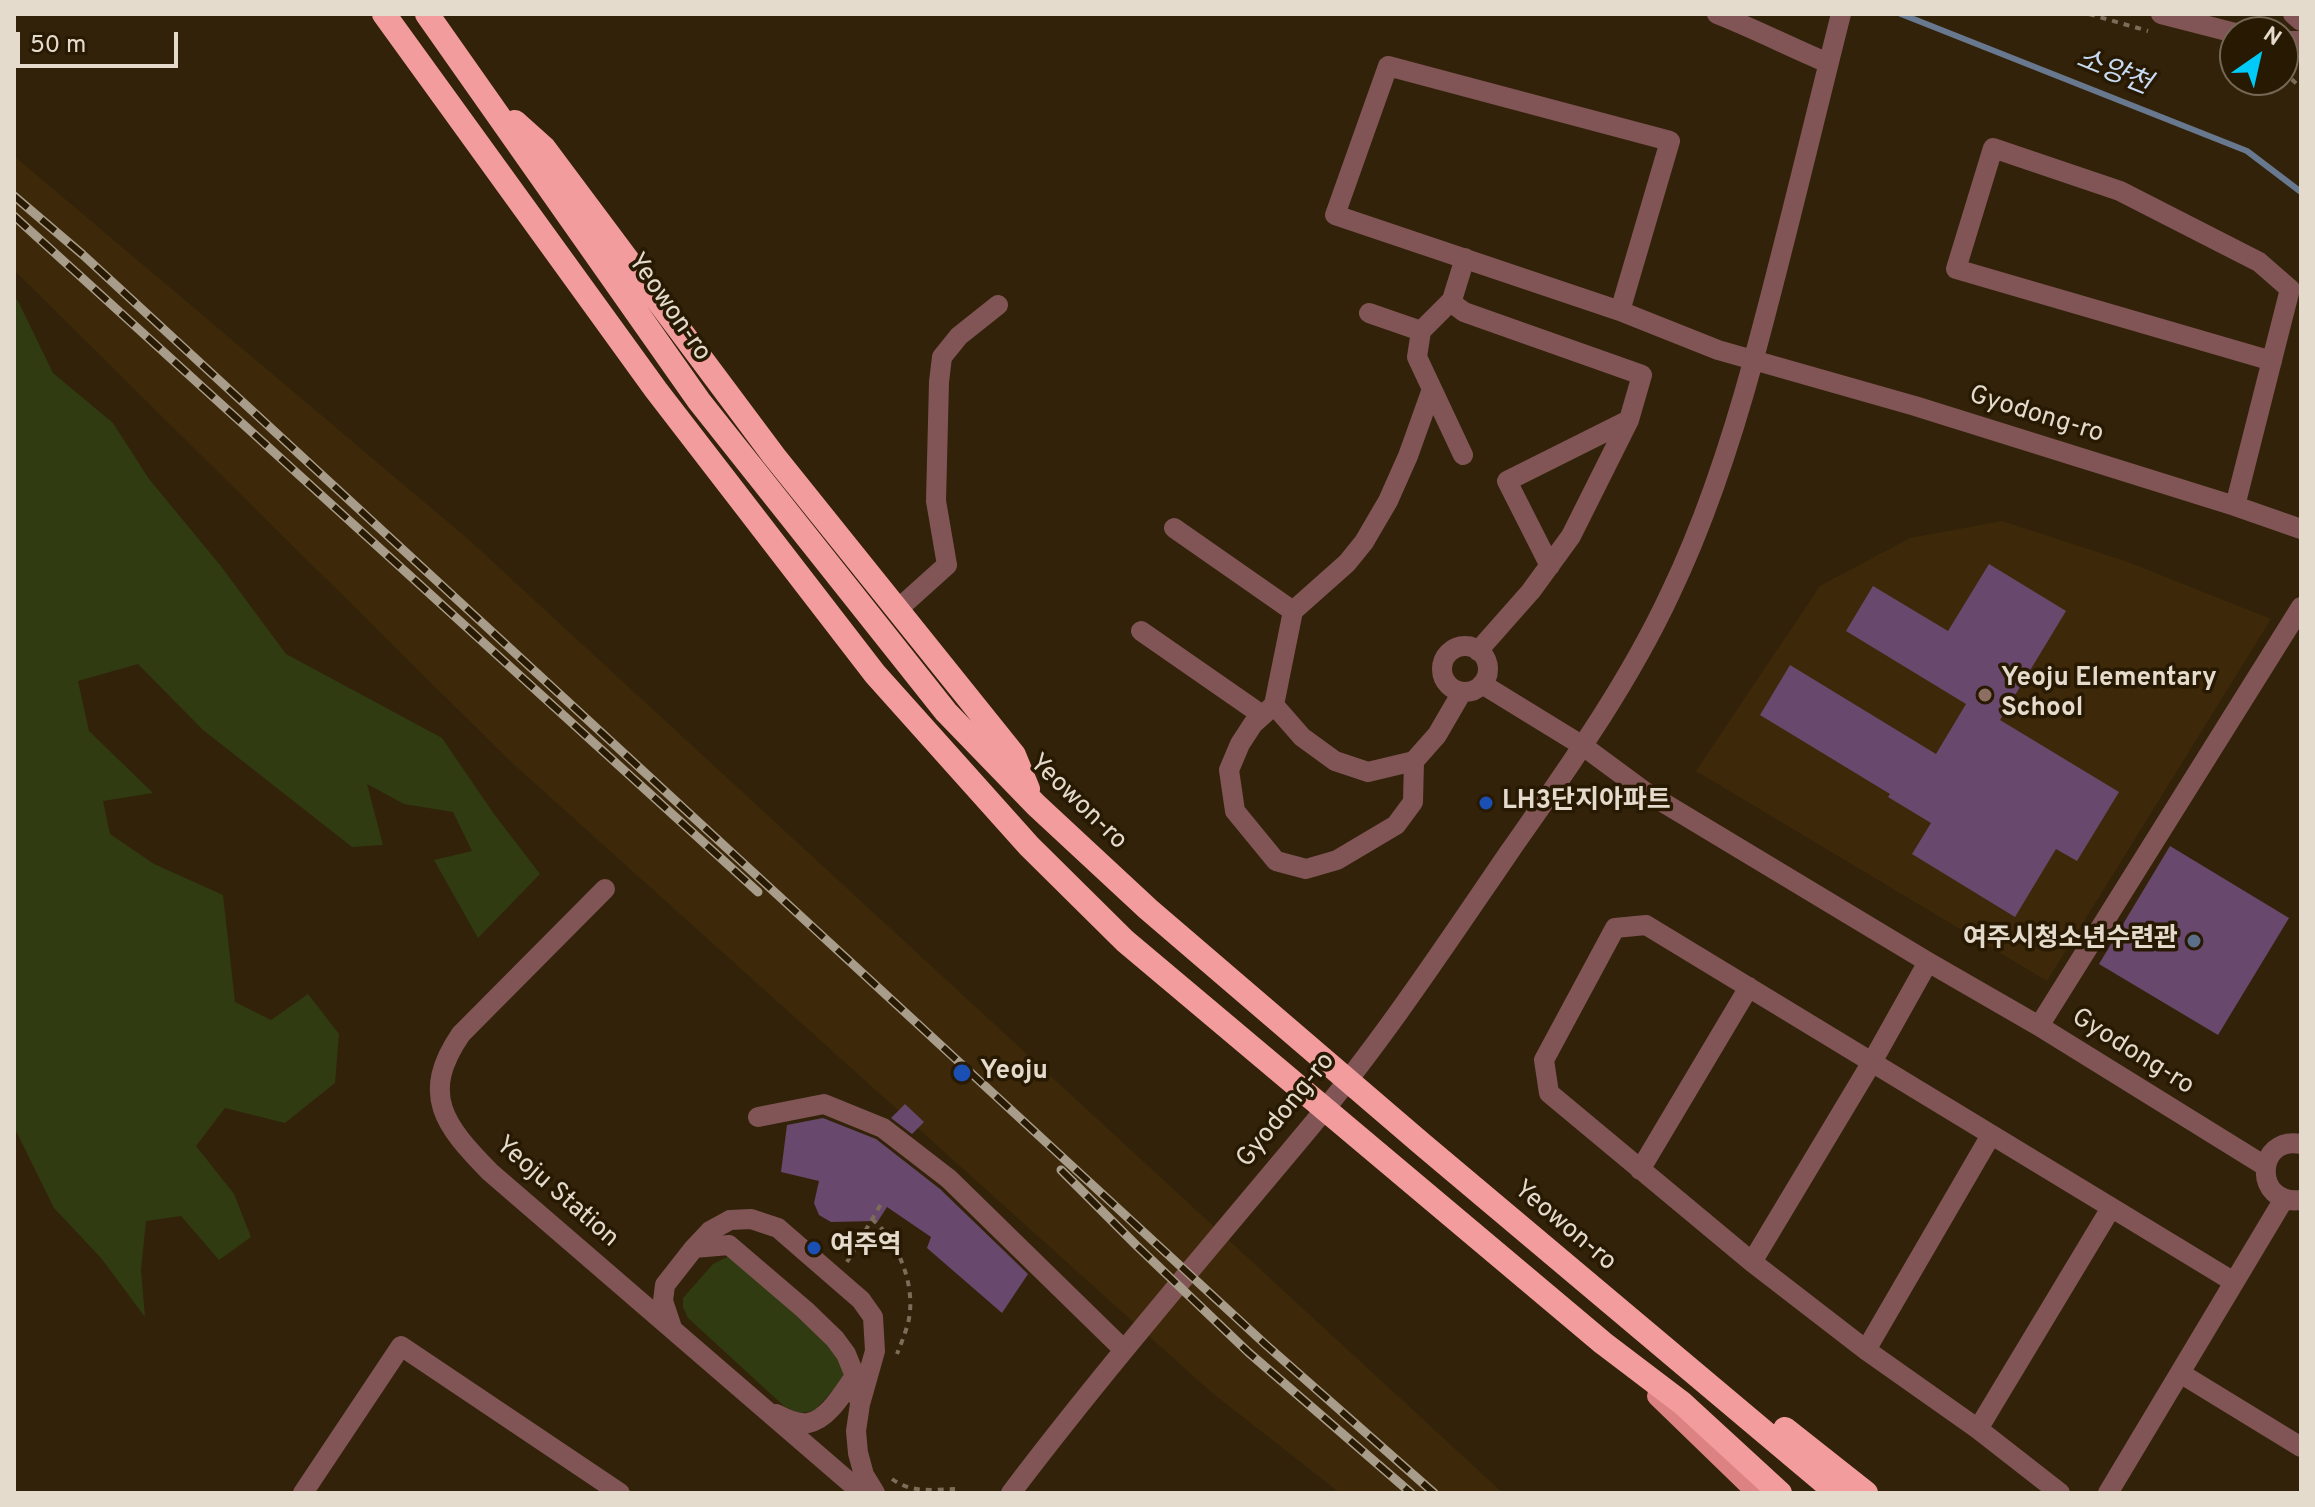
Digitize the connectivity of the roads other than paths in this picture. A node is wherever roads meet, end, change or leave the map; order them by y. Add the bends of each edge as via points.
1 (384, 14) edge
2 (427, 14) edge
3 (1717, 14) edge
4 (1841, 14) edge
5 (2161, 14) edge
6 (2293, 14) edge
7 (2301, 21) edge
8 (2219, 29) edge
9 (1830, 57) junction
10 (480, 90) junction
11 (1465, 258) junction
12 (1452, 300) junction
13 (998, 305) dead end
14 (1620, 311) junction
15 (1369, 313) dead end
16 (1421, 331) junction
17 (1753, 361) junction
18 (2272, 361) junction
19 (1432, 389) junction
20 (1629, 420) junction
21 (1463, 455) dead end
22 (2235, 506) junction
23 (1174, 528) dead end
24 (2301, 529) edge
25 (1550, 566) junction
26 (2301, 607) edge
27 (897, 610) junction
28 (1293, 611) junction
29 (1141, 631) dead end
30 (1478, 651) junction
31 (1482, 684) junction
32 (1462, 692) junction
33 (1268, 710) junction
34 (1583, 746) junction
35 (1414, 761) junction
36 (1036, 805) junction
37 (605, 889) dead end
38 (1928, 962) junction
39 (1749, 987) junction
40 (2039, 1026) junction
41 (1872, 1062) junction
42 (758, 1117) dead end
43 (1991, 1135) junction
44 (2301, 1144) edge
45 (2265, 1166) junction
46 (1640, 1170) junction
47 (2292, 1200) edge
48 (2111, 1208) junction
49 (694, 1248) junction
50 (1752, 1262) junction
51 (2234, 1282) junction
52 (672, 1328) junction
53 (1603, 1343) junction
54 (1124, 1350) junction
55 (1866, 1350) junction
56 (1667, 1351) junction
57 (2180, 1373) junction
58 (855, 1376) junction
59 (860, 1404) junction
60 (762, 1408) junction
61 (1978, 1429) junction
62 (2301, 1447) edge
63 (1009, 1491) edge
64 (303, 1493) edge
65 (620, 1493) edge
66 (862, 1493) edge
67 (875, 1493) edge
68 (1757, 1493) edge
69 (1780, 1493) edge
70 (1837, 1493) edge
71 (1866, 1493) edge
72 (2060, 1493) edge
73 (2108, 1493) edge

1 - 53 highway via 656,390 875,674 1029,846 1125,941
2 - 10 highway, Yeowon-ro
3 - 9 street via 1788,46
4 - 9 street, Gyodong-ro
5 - 8 street
6 - 7 street
9 - 17 street, Gyodong-ro
10 - 27 highway via 544,148 774,456
10 - 36 highway, Yeowon-ro via 699,401 946,712
11 - 12 street
11 - 14 street
11 - 14 street via 1335,215 1388,66 1670,141
12 - 16 street
12 - 20 street via 1464,312 1642,375
13 - 27 street via 942,357 936,501 947,565
14 - 17 street
15 - 16 street
16 - 19 street via 1417,357
17 - 22 street, Gyodong-ro
17 - 34 street, Gyodong-ro via 1724,461 1670,594
18 - 18 street via 1956,269 1993,148 2120,191 2259,262 2290,289
18 - 22 street
19 - 21 street
19 - 28 street via 1388,501 1364,542
20 - 25 street via 1571,536
20 - 25 street via 1507,481
22 - 24 street, Gyodong-ro
23 - 28 street
25 - 30 street
26 - 40 street
27 - 36 highway via 1014,755
28 - 33 street
29 - 33 street
30 - 31 street via 1487,663
30 - 32 street via 1456,648 1445,658 1444,679
31 - 32 street
31 - 34 street
32 - 35 street via 1437,735
33 - 35 street via 1335,761 1368,772
33 - 35 street via 1240,744 1229,770 1235,811 1276,861 1306,869 1337,860 1396,825 1413,802
34 - 38 street, Gyodong-ro via 1644,791
34 - 54 street, Gyodong-ro via 1406,1002 1309,1129
36 - 56 highway, Yeowon-ro via 1148,909
37 - 52 street, Yeoju Station via 461,1034 447,1054 440,1098 445,1118 462,1144 490,1172
38 - 40 street, Gyodong-ro
38 - 41 street
39 - 41 street
39 - 46 street
39 - 46 street via 1646,925 1615,928 1544,1060 1549,1093
40 - 45 street, Gyodong-ro
41 - 43 street
41 - 50 street
42 - 54 street via 824,1104 883,1128 949,1179
43 - 48 street
43 - 55 street
44 - 45 street via 2276,1149
45 - 47 street via 2275,1194
46 - 50 street
47 - 51 street
48 - 51 street
48 - 61 street
49 - 52 street via 665,1285 663,1301
49 - 58 street via 729,1245 739,1252 835,1339
49 - 59 street via 730,1220 751,1219 778,1228 861,1300 873,1317 875,1351
50 - 55 street
51 - 57 street
52 - 60 street, Yeoju Station
53 - 68 main road
53 - 69 highway via 1682,1403
54 - 63 street, Gyodong-ro
55 - 61 street
56 - 70 highway, Yeowon-ro
56 - 71 highway via 1713,1372
57 - 62 street
57 - 73 street
58 - 59 street
58 - 60 street via 822,1418 807,1424
59 - 67 street via 858,1453
60 - 66 street, Yeoju Station
61 - 72 street
64 - 65 street via 401,1346

